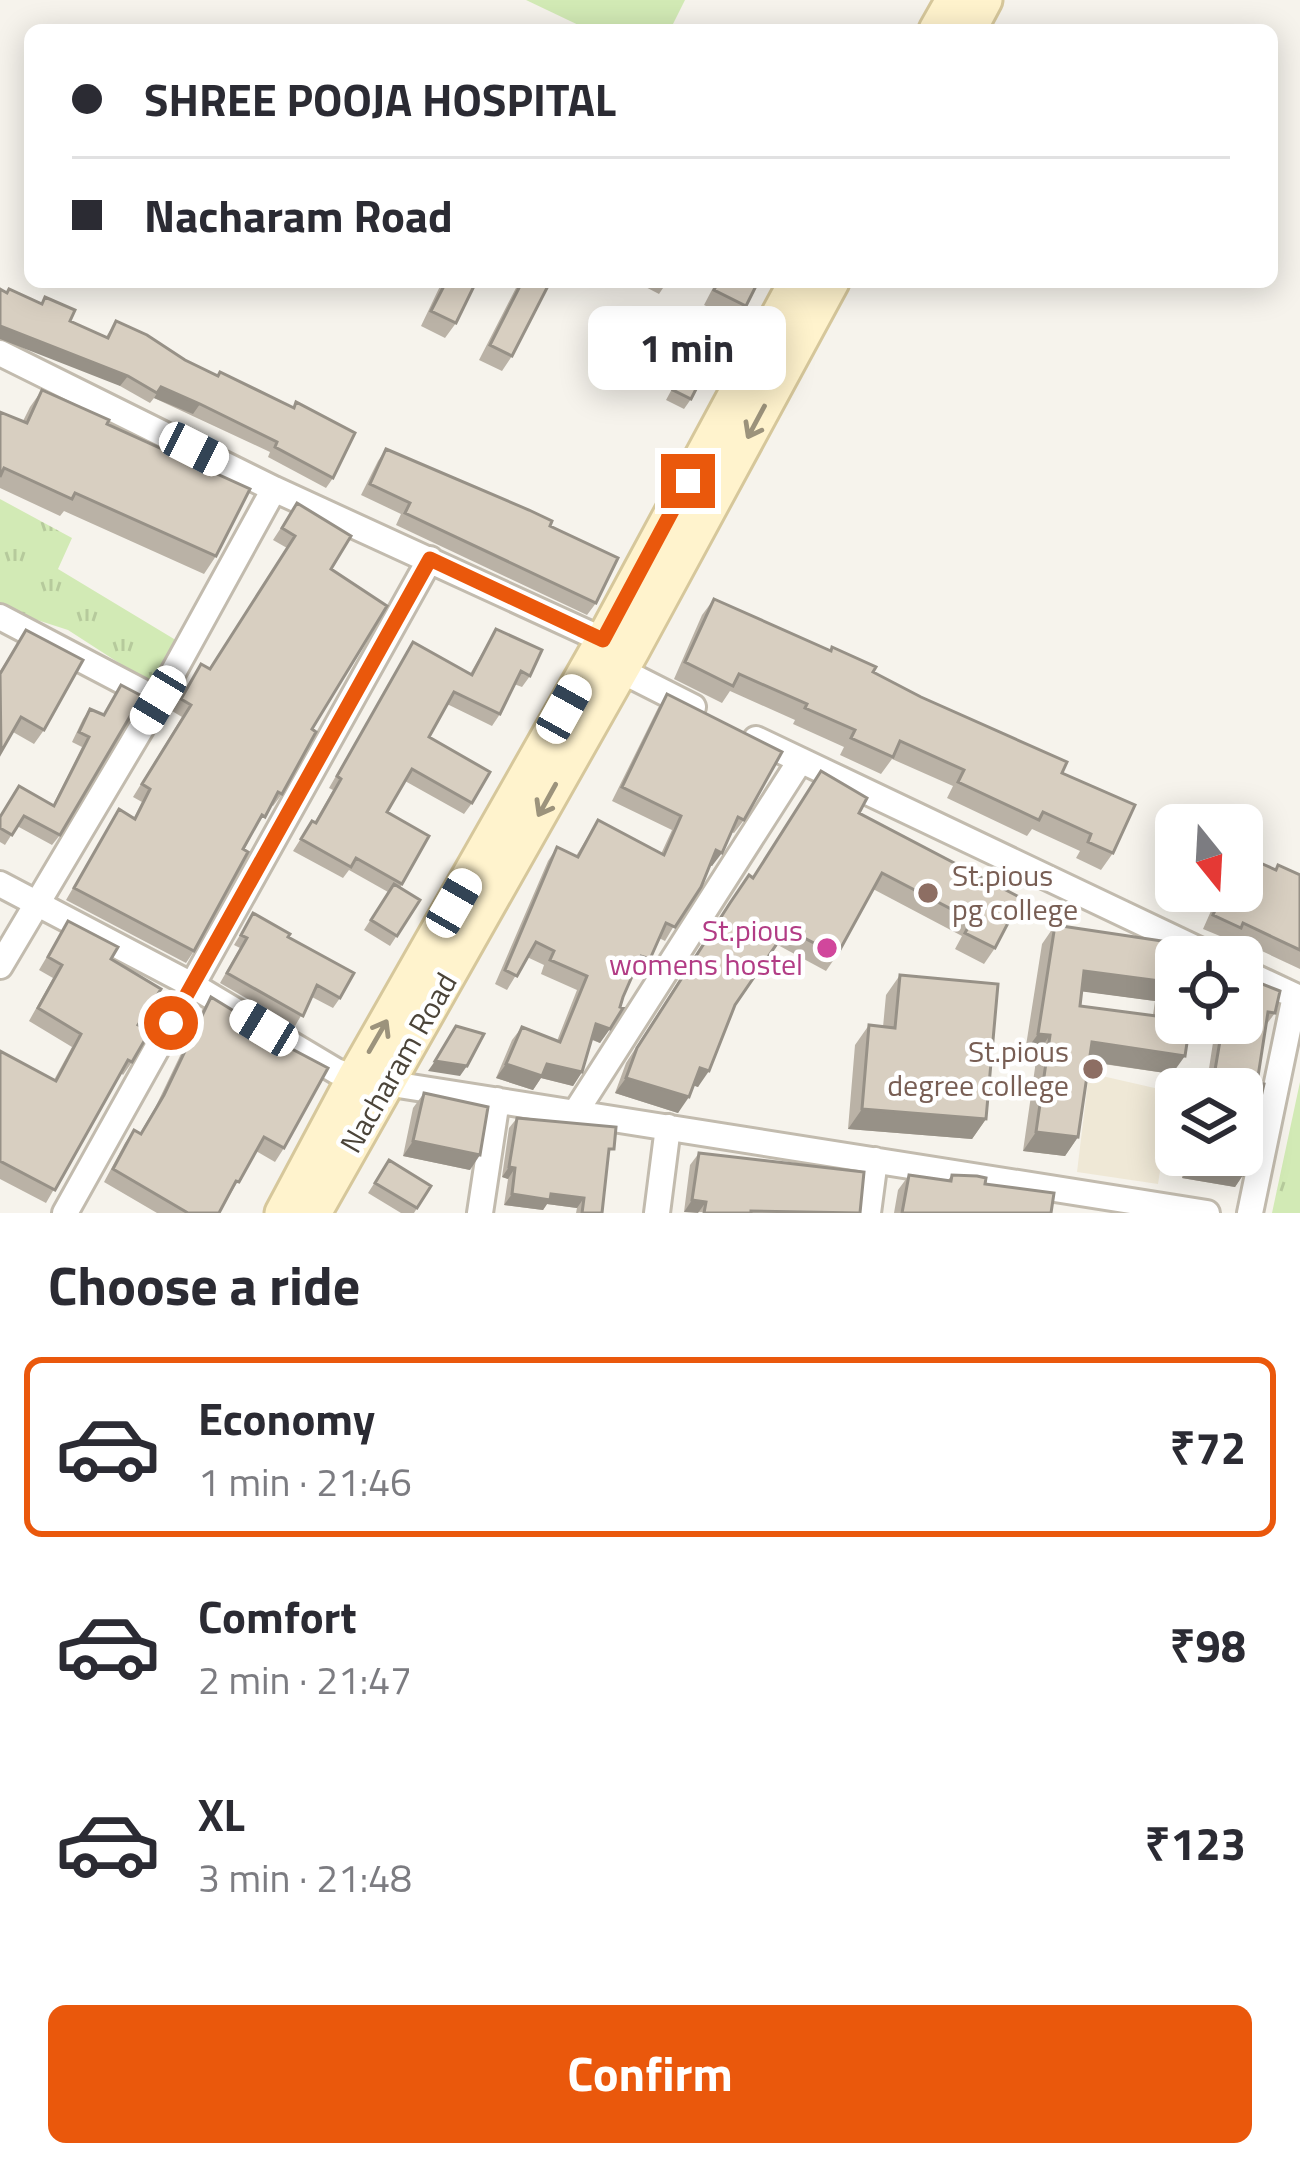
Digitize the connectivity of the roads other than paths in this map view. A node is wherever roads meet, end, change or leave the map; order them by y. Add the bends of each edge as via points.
1 (793, 288) edge
2 (829, 288) edge
3 (0, 352) edge
4 (274, 490) junction
5 (430, 559) junction
6 (0, 616) edge
7 (603, 640) junction
8 (620, 670) junction
9 (158, 700) junction
10 (800, 761) junction
11 (0, 884) edge
12 (35, 903) junction
13 (1170, 936) edge
14 (0, 966) edge
15 (1263, 980) edge
16 (192, 985) junction
17 (1298, 997) edge
18 (353, 1078) junction
19 (388, 1085) junction
20 (497, 1100) junction
21 (575, 1113) junction
22 (668, 1127) junction
23 (875, 1160) junction
24 (1067, 1202) edge
25 (65, 1213) edge
26 (282, 1213) edge
27 (314, 1213) edge
28 (481, 1213) edge
29 (657, 1213) edge
30 (868, 1213) edge
31 (1207, 1213) edge
32 (1250, 1213) edge

1 - 7 main road, Nacharam Road
2 -> 8 main road, Nacharam Road
3 - 4 street
4 - 5 street
4 - 9 street
5 - 7 street
5 - 16 street
6 - 9 street
18 -> 7 main road, Nacharam Road
8 - 10 street
8 -> 19 main road, Nacharam Road
9 - 12 street
10 - 13 street
10 - 21 street
11 - 12 street
12 - 14 street
12 - 16 street
15 - 17 street
16 - 18 street
16 - 25 street
17 - 32 street
18 - 19 street
18 - 26 main road, Nacharam Road
19 - 20 street
19 - 27 main road, Nacharam Road
20 - 21 street
20 - 28 street
21 - 22 street
22 - 23 street
22 - 29 street
23 - 24 street
23 - 30 street
24 - 31 street

